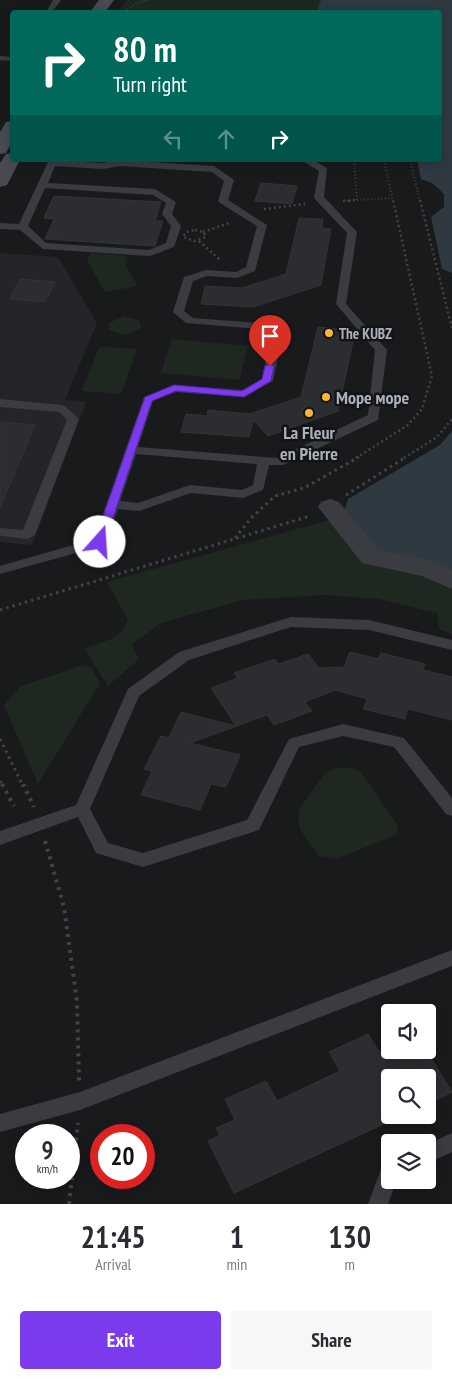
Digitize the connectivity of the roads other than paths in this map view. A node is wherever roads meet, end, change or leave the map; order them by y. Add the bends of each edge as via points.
1 (107, 0) edge
2 (99, 10) edge
3 (10, 130) edge
4 (0, 149) edge
5 (10, 162) edge
6 (53, 162) edge
7 (310, 162) edge
8 (0, 181) edge
9 (42, 185) junction
10 (0, 226) edge
11 (22, 227) junction
12 (0, 403) edge
13 (132, 450) junction
14 (264, 461) junction
15 (113, 504) junction
16 (330, 507) road end
17 (0, 532) edge
18 (0, 570) edge
19 (452, 580) edge
20 (452, 645) edge
21 (82, 809) junction
22 (452, 810) edge
23 (0, 838) edge
24 (452, 958) edge
25 (0, 1123) edge
26 (452, 1142) edge
27 (436, 1150) edge
28 (383, 1189) edge
29 (378, 1204) edge

1 - 2 main road
3 - 4 main road
5 - 8 main road
6 - 9 lane
6 - 13 lane via 214,169 229,180 223,201 262,225 251,269 237,275 206,273 188,279 178,312 190,321 261,326 276,338 267,381 244,394 174,388 148,399
7 - 14 lane via 324,170 319,198 352,232 341,304 381,350 374,417 279,462
9 - 11 lane
9 - 11 lane via 155,192 171,202 167,214 176,226 170,245 150,252 42,246
10 - 11 lane
12 - 17 lane via 62,409 73,419 28,535
13 - 14 lane
13 - 15 lane
14 - 15 lane via 259,487 244,494 190,489 139,507
15 - 18 lane via 100,542
16 - 19 street via 371,558 429,569
20 - 21 lane via 369,625 292,622 184,656 134,693
21 - 22 lane via 102,848 143,860 253,825 294,743 343,730 399,742
21 - 23 lane
24 - 25 lane via 80,1101
26 - 27 lane
28 - 29 lane

